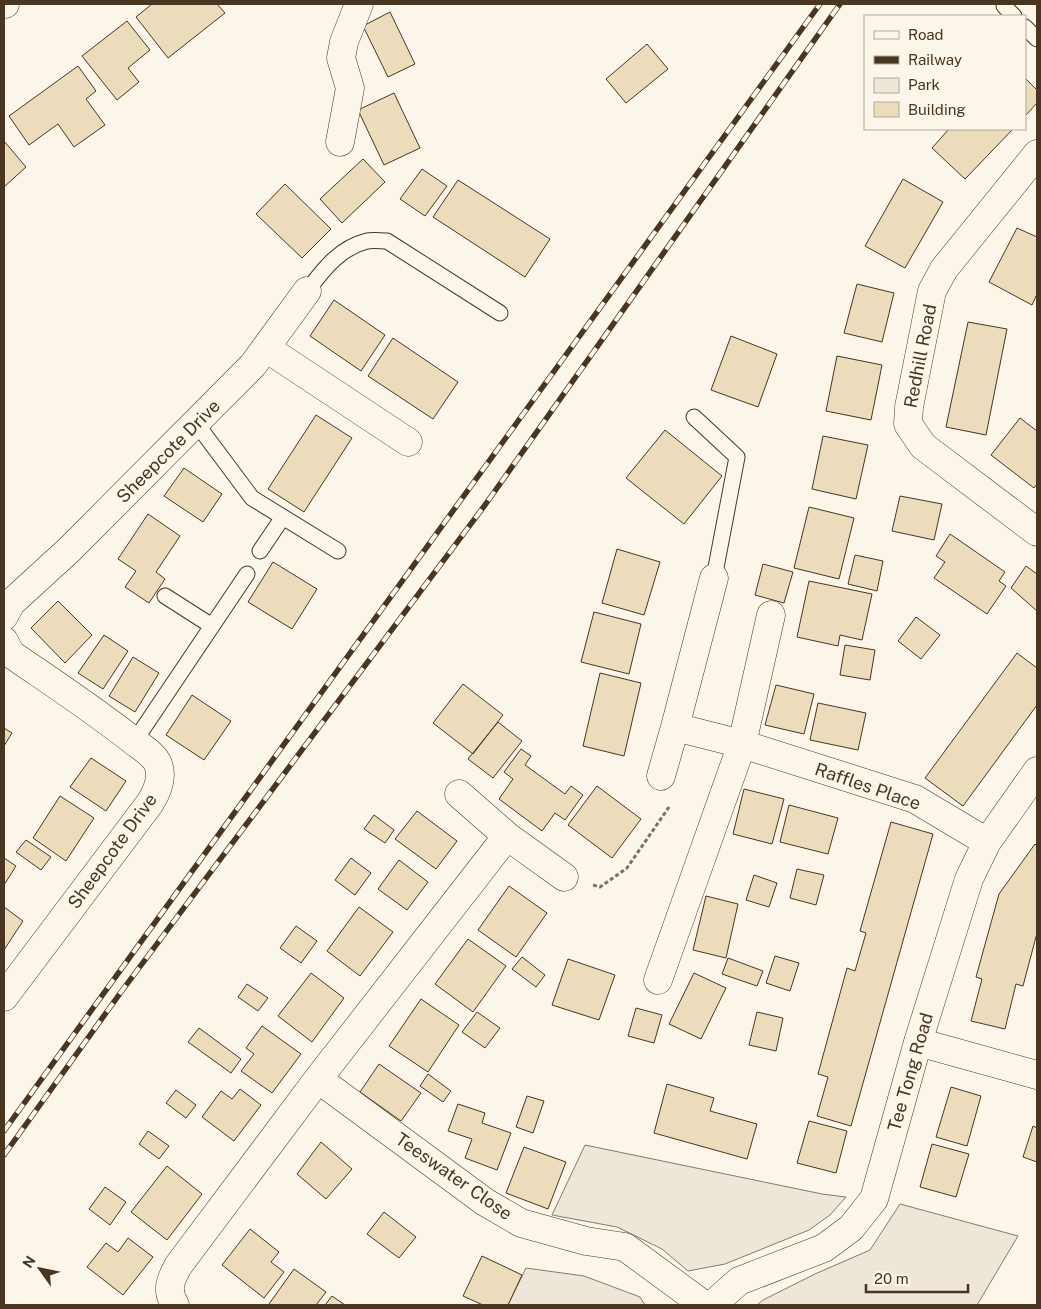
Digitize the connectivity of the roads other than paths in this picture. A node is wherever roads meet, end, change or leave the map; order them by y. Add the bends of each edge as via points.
1 (359, 4) edge
2 (1026, 27) edge
3 (1037, 39) edge
4 (340, 142) dead end
5 (1037, 154) edge
6 (307, 291) joint
7 (500, 313) dead end
8 (266, 348) junction
9 (694, 418) dead end
10 (196, 423) junction
11 (408, 442) dead end
12 (283, 517) junction
13 (1037, 532) edge
14 (260, 551) dead end
15 (338, 551) dead end
16 (247, 574) dead end
17 (714, 578) joint
18 (165, 596) dead end
19 (771, 615) dead end
20 (4, 616) edge
21 (212, 626) junction
22 (4, 641) edge
23 (675, 726) junction
24 (134, 742) junction
25 (742, 744) junction
26 (1037, 770) edge
27 (661, 776) dead end
28 (459, 794) dead end
29 (507, 836) junction
30 (987, 842) junction
31 (564, 877) road end
32 (658, 980) dead end
33 (5, 992) edge
34 (918, 1042) junction
35 (1037, 1075) edge
36 (318, 1079) junction
37 (175, 1305) edge
38 (704, 1305) edge
39 (712, 1305) edge

1 - 4 street via 341,58 350,88
2 - 3 lane
5 - 13 street, Redhill Road via 944,268 932,291 908,424 924,446
6 - 7 lane via 329,263 348,249 368,241 387,241
6 - 8 street, Sheepcote Drive
8 - 10 street, Sheepcote Drive via 253,366
8 - 11 street
9 - 17 lane via 738,457
10 - 12 lane via 252,498
10 - 20 street, Sheepcote Drive via 11,603
12 - 14 lane
12 - 15 lane
16 - 21 lane
17 - 23 street
18 - 21 lane
19 - 25 street
21 - 24 lane
22 - 24 street, Sheepcote Drive via 12,654
23 - 25 street, Raffles Place
23 - 27 street
24 - 33 street, Sheepcote Drive via 158,763 158,791
25 - 30 street, Raffles Place via 915,799
25 - 32 street
26 - 30 street, Tee Tong Road
28 - 29 street
29 - 31 street
29 - 36 street
30 - 34 street, Tee Tong Road via 969,879
34 - 35 street
34 - 39 street, Tee Tong Road via 874,1199 851,1228 824,1248 739,1281
36 - 37 street via 178,1266 170,1282
36 - 38 street, Teeswater Close via 485,1202 521,1223 586,1241 626,1247

